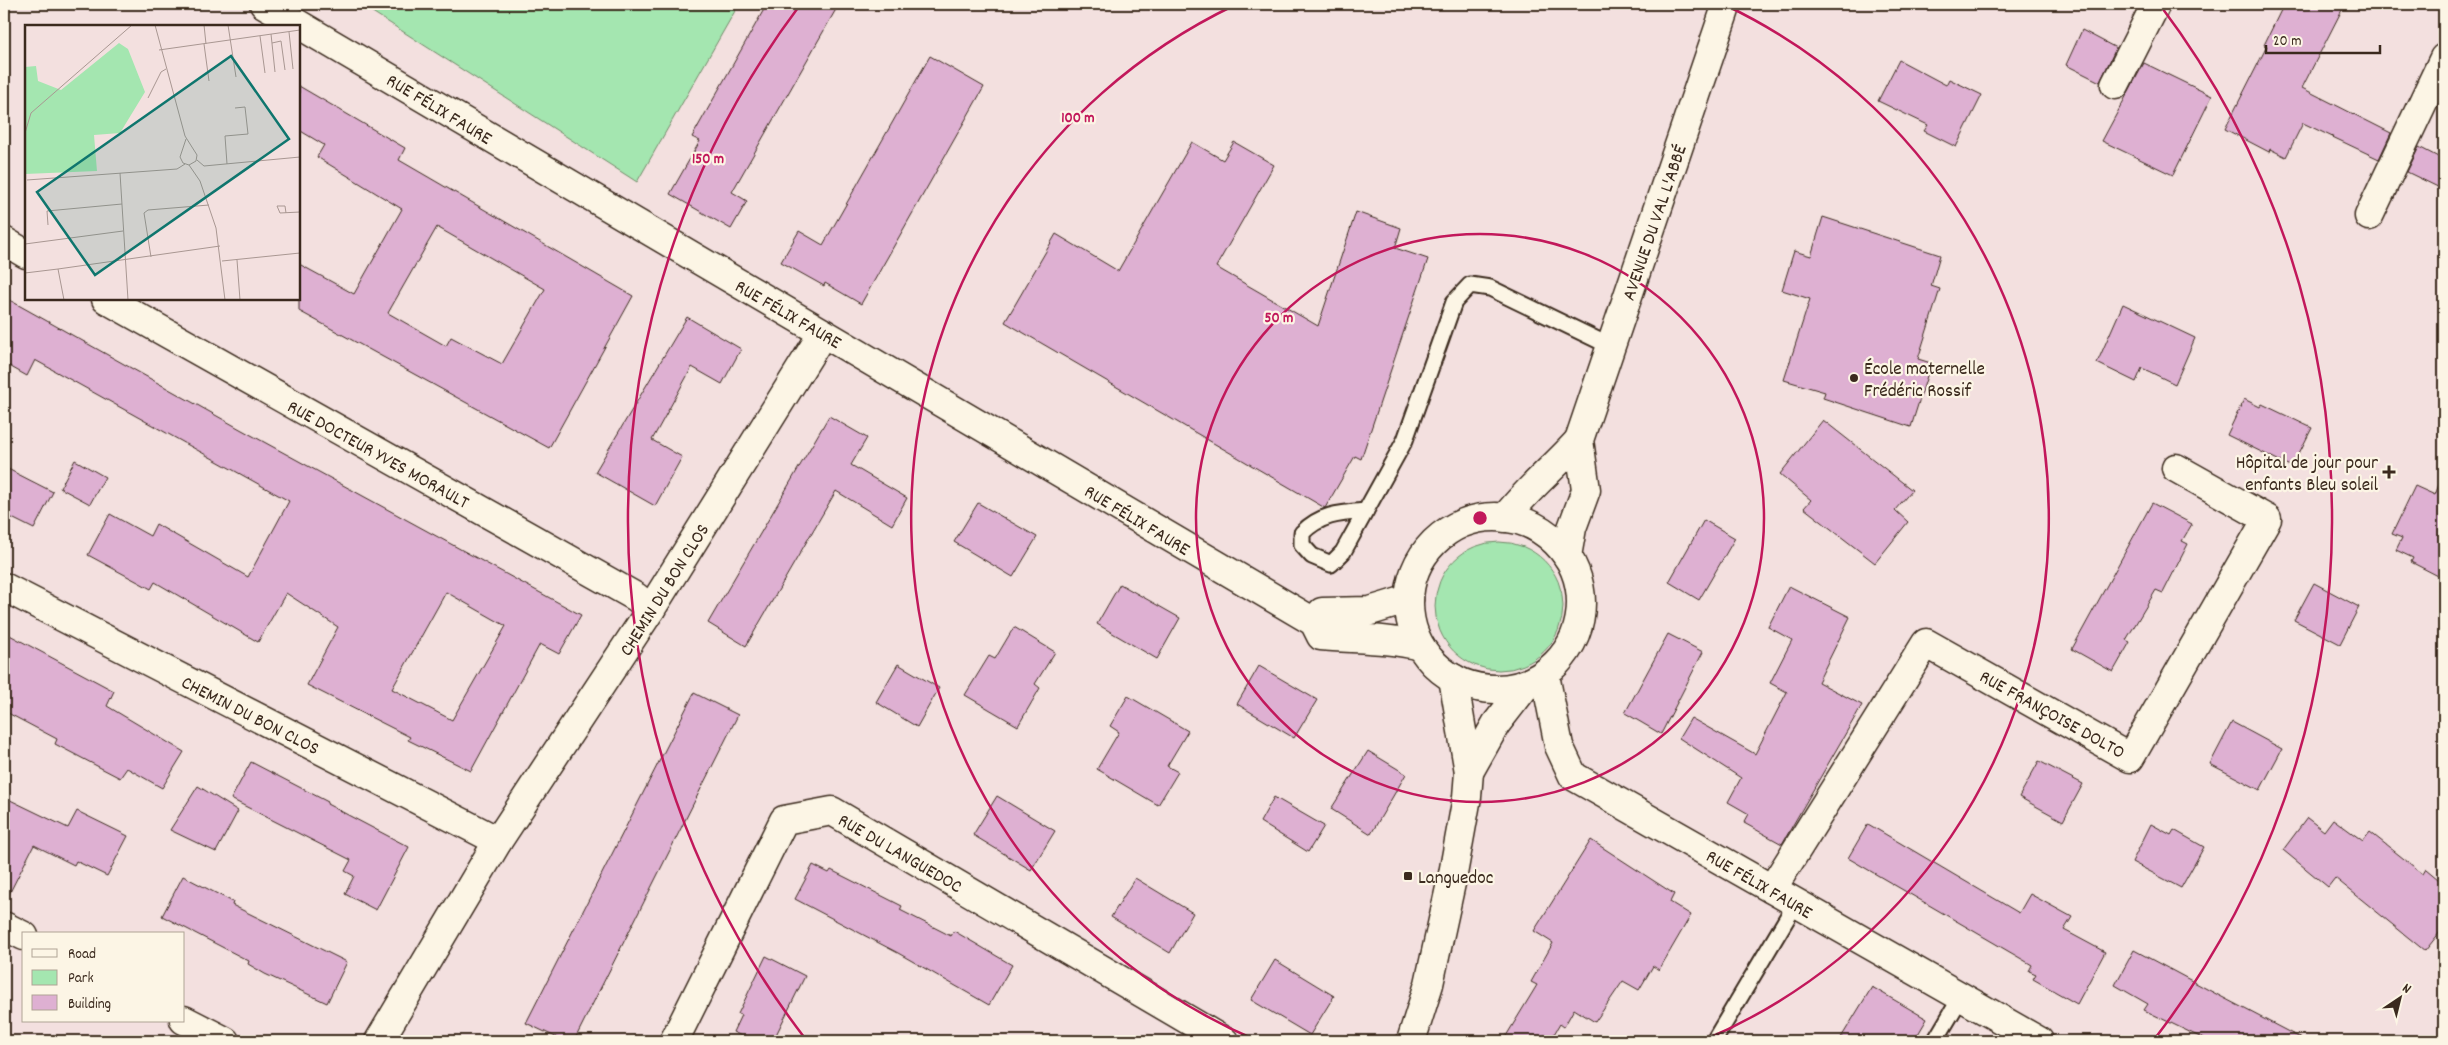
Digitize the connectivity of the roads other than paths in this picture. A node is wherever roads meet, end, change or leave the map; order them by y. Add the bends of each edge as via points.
1 (264, 4) edge
2 (1727, 4) edge
3 (2156, 4) edge
4 (300, 25) edge
5 (300, 25) edge
6 (2444, 58) edge
7 (2115, 85) dead end
8 (2369, 216) dead end
9 (4, 242) edge
10 (25, 253) edge
11 (108, 300) edge
12 (823, 333) junction
13 (1610, 346) junction
14 (1580, 440) junction
15 (2176, 468) dead end
16 (1366, 511) dead end
17 (1505, 518) junction
18 (1567, 556) junction
19 (4, 587) edge
20 (1409, 598) junction
21 (651, 608) junction
22 (1314, 622) junction
23 (1420, 646) junction
24 (1452, 678) junction
25 (1536, 679) junction
26 (1469, 772) junction
27 (498, 841) junction
28 (1772, 889) junction
29 (1796, 903) junction
30 (4, 926) edge
31 (22, 935) edge
32 (1961, 997) junction
33 (185, 1021) edge
34 (225, 1041) edge
35 (378, 1041) edge
36 (674, 1041) edge
37 (1224, 1041) edge
38 (1411, 1041) edge
39 (1714, 1041) edge
40 (1935, 1041) edge
41 (2039, 1041) edge

1 - 4 street, RUE FÉLIX FAURE
2 - 13 street, AVENUE DU VAL L'ABBÉ
3 - 7 street
5 - 12 street, RUE FÉLIX FAURE
6 - 8 street
9 - 10 street
11 - 21 street, RUE DOCTEUR YVES MORAULT
12 - 21 street, CHEMIN DU BON CLOS
12 - 22 street, RUE FÉLIX FAURE
13 - 14 street, AVENUE DU VAL L'ABBÉ
13 - 16 lane via 1490,288 1470,285 1454,302 1405,440
14 - 17 street, AVENUE DU VAL L'ABBÉ
14 - 18 street, AVENUE DU VAL L'ABBÉ via 1586,490 1572,528
15 - 28 street, RUE FRANÇOISE DOLTO via 2267,519 2130,758 1926,643
17 - 18 street via 1540,530
17 - 20 street via 1477,519 1450,529 1439,537 1420,559 1410,585
18 - 25 street via 1580,587 1580,621 1566,652
19 - 27 street, CHEMIN DU BON CLOS
20 - 22 street via 1370,611 1322,612
20 - 23 street via 1411,623
21 - 27 street, CHEMIN DU BON CLOS
22 - 23 street, RUE FÉLIX FAURE via 1321,636 1396,640
23 - 24 street via 1434,664
24 - 25 street via 1489,690
24 - 26 street
25 - 26 street via 1496,724
25 - 28 street, RUE FÉLIX FAURE via 1573,776
26 - 38 street via 1454,874 1429,984
27 - 35 street, CHEMIN DU BON CLOS
28 - 29 street, RUE FÉLIX FAURE
29 - 32 street, RUE FÉLIX FAURE
29 - 39 lane
30 - 31 street
32 - 40 lane
32 - 41 street, RUE FÉLIX FAURE
33 - 34 street
36 - 37 street, RUE DU LANGUEDOC via 784,820 832,811

